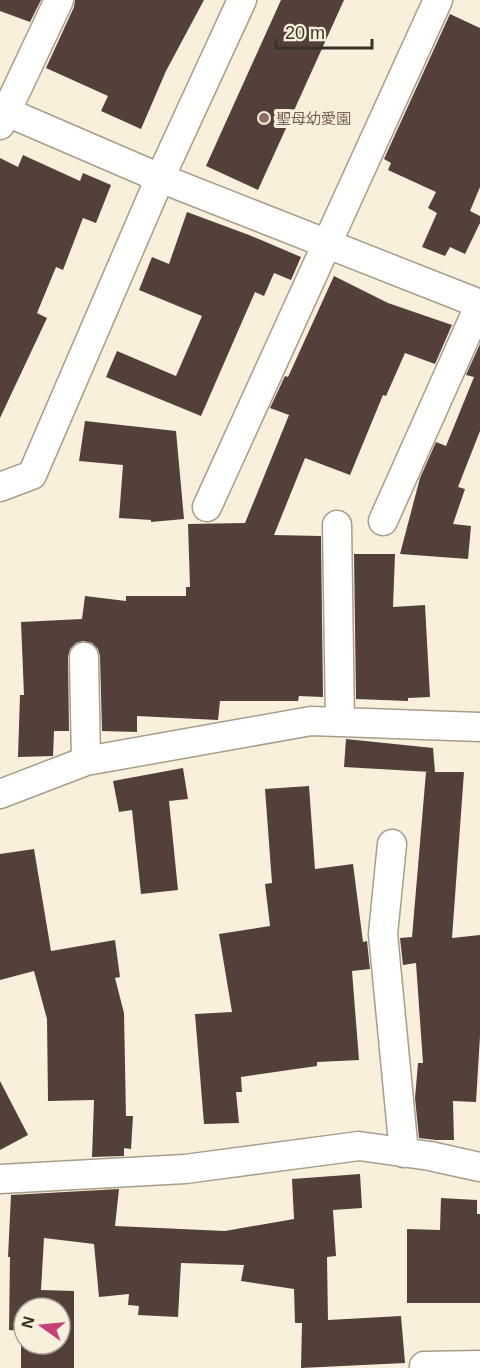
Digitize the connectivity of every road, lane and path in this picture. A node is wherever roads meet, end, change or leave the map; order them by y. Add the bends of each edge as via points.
1 (59, 0) edge
2 (242, 0) edge
3 (438, 0) edge
4 (2, 115) edge
5 (160, 178) junction
6 (326, 243) junction
7 (0, 487) edge
8 (207, 507) dead end
9 (383, 521) dead end
10 (338, 525) dead end
11 (84, 657) dead end
12 (340, 722) junction
13 (480, 727) edge
14 (86, 761) junction
15 (0, 794) edge
16 (392, 844) dead end
17 (404, 1153) junction
18 (480, 1167) edge
19 (0, 1179) edge
20 (480, 1365) edge
21 (424, 1368) edge

1 - 4 street
2 - 5 street
3 - 6 street
4 - 5 street
5 - 6 street
5 - 7 street via 32,475
6 - 8 street
6 - 9 street via 480,304
10 - 12 street
11 - 14 street
12 - 13 street
12 - 14 street via 311,721
14 - 15 street
16 - 17 street via 383,934
17 - 18 street
17 - 19 street via 359,1146 185,1169
20 - 21 street

